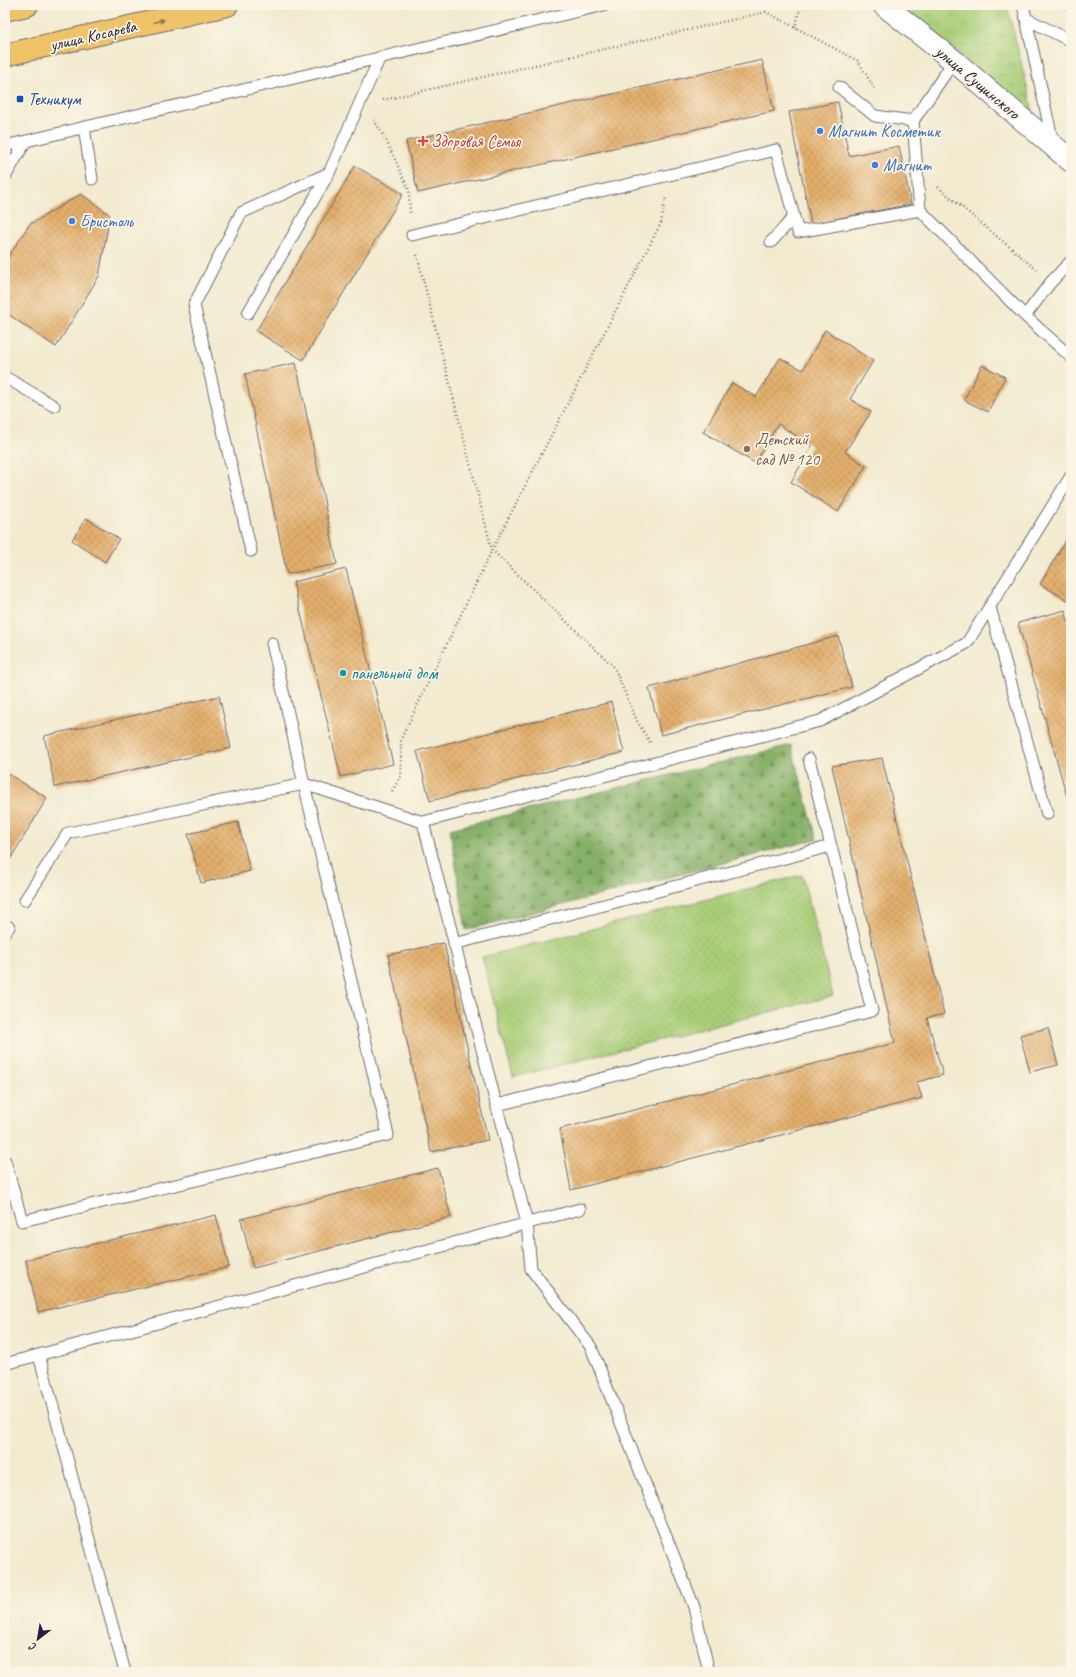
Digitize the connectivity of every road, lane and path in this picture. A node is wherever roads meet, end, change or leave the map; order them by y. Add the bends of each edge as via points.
1 (27, 5) edge
2 (228, 5) edge
3 (604, 5) edge
4 (762, 5) edge
5 (801, 5) edge
6 (884, 5) edge
7 (1023, 5) edge
8 (1066, 5) edge
9 (5, 10) edge
10 (766, 12) junction
11 (1027, 19) junction
12 (1071, 22) edge
13 (794, 28) junction
14 (1071, 41) edge
15 (5, 55) edge
16 (380, 57) junction
17 (954, 62) junction
18 (839, 87) dead end
19 (362, 98) junction
20 (891, 118) junction
21 (913, 120) junction
22 (84, 127) junction
23 (26, 141) junction
24 (5, 146) edge
25 (1054, 146) junction
26 (1071, 161) edge
27 (917, 169) junction
28 (329, 173) junction
29 (670, 174) junction
30 (5, 178) edge
31 (92, 179) dead end
32 (920, 210) junction
33 (794, 217) junction
34 (412, 235) junction
35 (771, 242) dead end
36 (1071, 261) edge
37 (1051, 282) junction
38 (248, 313) dead end
39 (1025, 316) junction
40 (1071, 357) edge
41 (5, 377) edge
42 (54, 406) dead end
43 (1071, 476) edge
44 (492, 550) junction
45 (250, 551) dead end
46 (990, 607) junction
47 (272, 643) dead end
48 (809, 759) dead end
49 (660, 761) junction
50 (304, 784) junction
51 (380, 808) junction
52 (1047, 814) dead end
53 (423, 822) junction
54 (831, 846) junction
55 (25, 900) dead end
56 (454, 944) junction
57 (497, 1105) junction
58 (5, 1161) edge
59 (580, 1209) dead end
60 (527, 1223) junction
61 (39, 1355) junction
62 (5, 1364) edge
63 (125, 1672) edge
64 (709, 1672) edge

1 - 9 main road
15 -> 2 main road, улица Косарева
3 - 16 lane
4 - 10 path
5 - 13 path
6 - 17 street, улица Сущинского
7 - 11 lane
8 - 12 path
10 - 13 path
10 - 19 path via 386,100
11 - 14 lane
11 - 25 lane
13 - 20 path via 858,61
16 - 19 lane
16 - 22 lane
17 - 21 lane
17 - 25 street, улица Сущинского
18 - 20 lane via 875,116
19 - 28 lane
19 - 34 path via 386,140 409,190
20 - 21 lane
21 - 27 lane
22 - 23 lane
22 - 31 lane
23 - 24 lane
23 - 30 lane
25 - 26 street, улица Сущинского
27 - 32 lane
27 - 37 path
28 - 38 lane
28 - 45 lane via 241,213 194,305
29 - 33 lane via 776,150
29 - 34 lane
29 - 44 path via 661,223
32 - 33 lane via 798,232
32 - 39 lane
33 - 35 lane
34 - 44 path
36 - 37 lane
37 - 39 lane
39 - 40 lane
41 - 42 lane
43 - 46 lane
44 - 49 path via 614,667 637,720
44 - 51 path via 401,738 401,776
46 - 49 lane via 967,643 820,720
46 - 52 lane
47 - 50 lane
48 - 54 lane
49 - 53 lane
50 - 51 lane
50 - 55 lane via 68,833
50 - 58 lane via 388,1135 22,1221
51 - 53 lane
53 - 56 lane
54 - 56 lane
54 - 57 lane via 872,1011
56 - 57 lane
57 - 60 lane
59 - 60 lane
60 - 61 lane
60 - 64 lane via 532,1269 591,1347 694,1607
61 - 62 lane
61 - 63 lane

